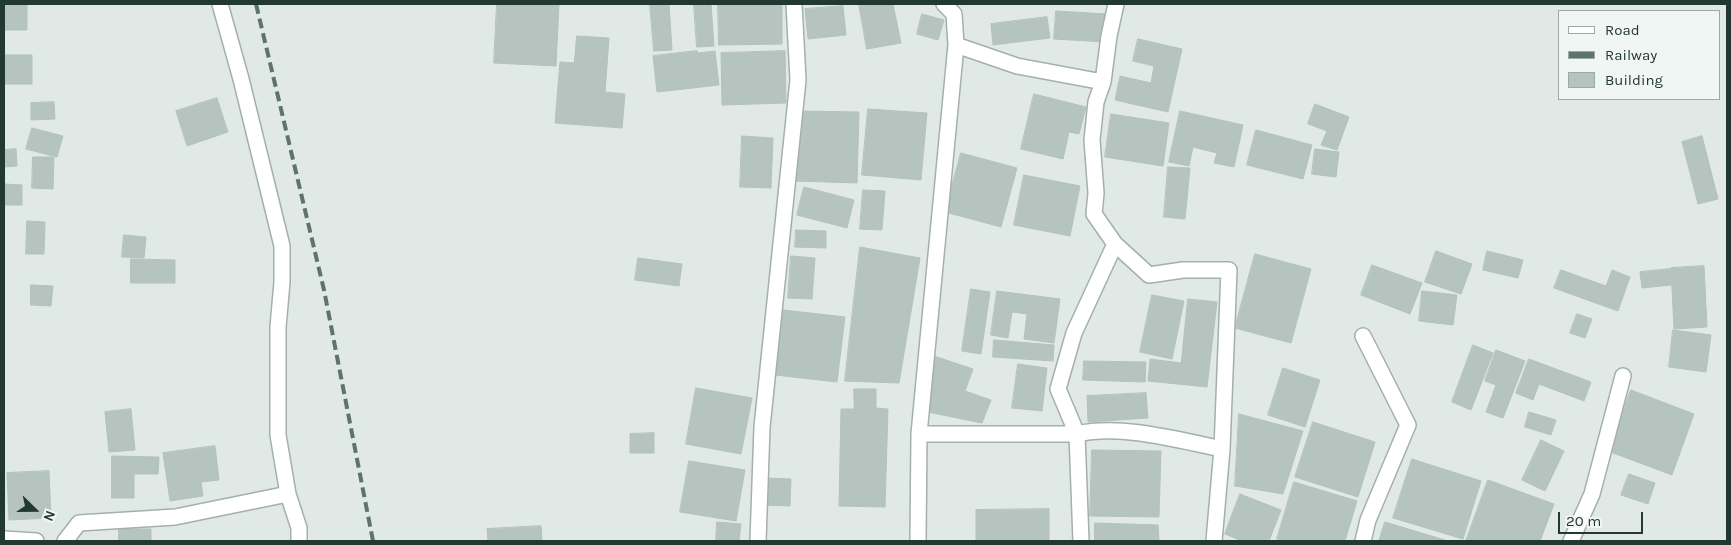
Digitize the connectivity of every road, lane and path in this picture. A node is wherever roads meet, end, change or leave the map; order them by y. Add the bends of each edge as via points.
1 (220, 4) edge
2 (796, 4) edge
3 (944, 4) edge
4 (1116, 4) edge
5 (956, 45) junction
6 (1103, 82) junction
7 (1115, 244) junction
8 (1363, 336) dead end
9 (1623, 376) dead end
10 (919, 434) junction
11 (1077, 434) junction
12 (1222, 449) junction
13 (288, 494) junction
14 (4, 539) edge
15 (36, 541) edge
16 (65, 541) edge
17 (299, 541) edge
18 (758, 541) edge
19 (918, 541) edge
20 (1081, 541) edge
21 (1214, 541) edge
22 (1363, 541) edge
23 (1571, 541) edge

1 - 13 street via 282,246 278,435
2 - 18 street via 798,80 762,427
3 - 5 street via 954,14
4 - 6 street
5 - 6 street via 1017,66
5 - 10 street
6 - 7 street via 1096,102 1092,140 1096,193 1094,214
7 - 11 street via 1074,333 1058,389
7 - 12 street via 1149,275 1184,270 1229,270
8 - 22 street via 1408,425 1368,520
9 - 23 street via 1592,494
10 - 11 street
10 - 19 street
11 - 12 street via 1140,433
11 - 20 street
12 - 21 street
13 - 16 street via 175,517 79,523
13 - 17 street via 299,528
14 - 15 street

